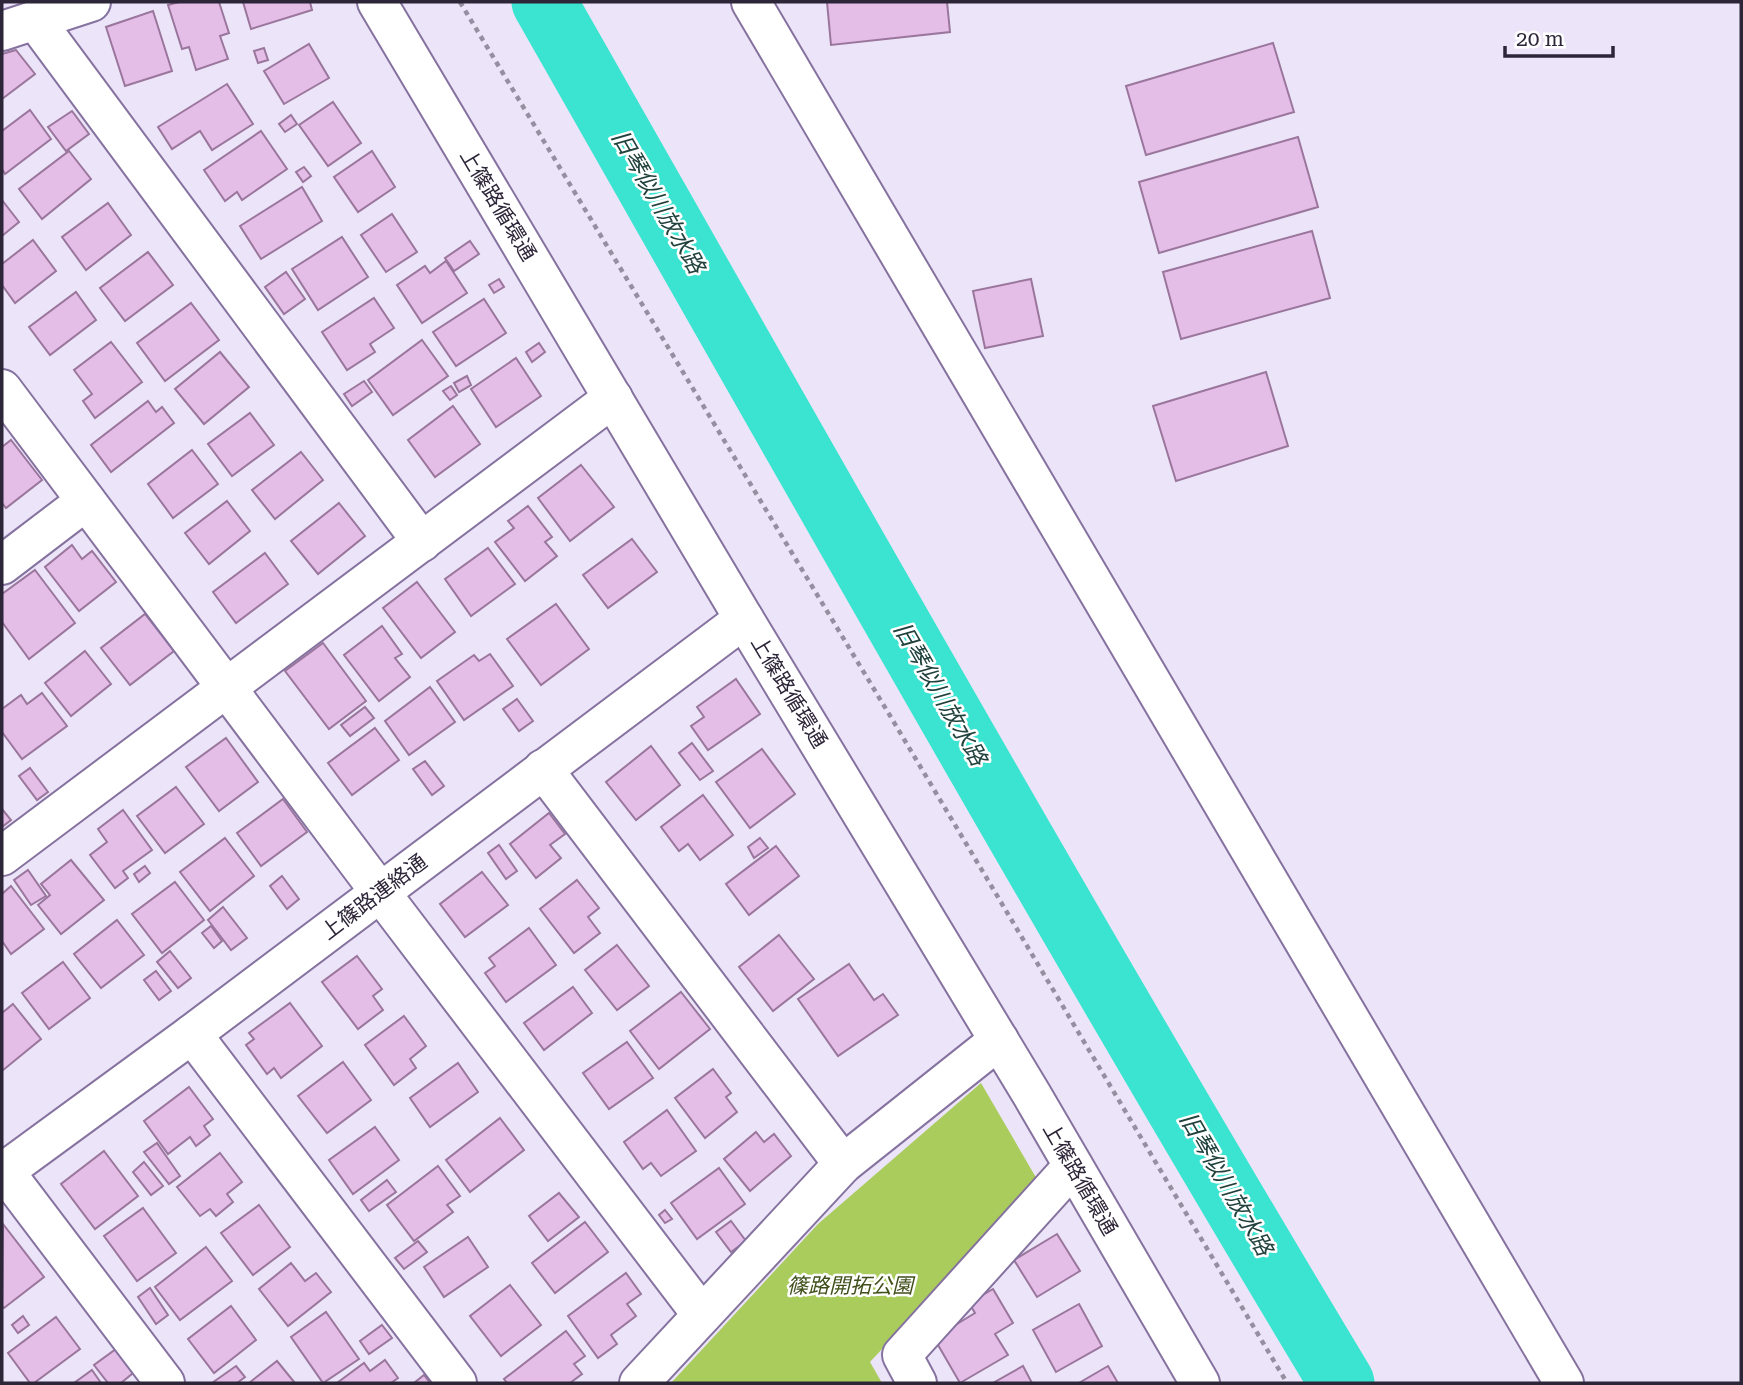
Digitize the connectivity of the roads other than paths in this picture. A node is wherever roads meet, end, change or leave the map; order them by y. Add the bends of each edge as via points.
1 (90, 2) edge
2 (377, 2) edge
3 (751, 2) edge
4 (18, 26) edge
5 (2, 389) edge
6 (613, 397) junction
7 (86, 501) junction
8 (422, 541) junction
9 (2, 565) edge
10 (744, 619) junction
11 (227, 688) junction
12 (543, 769) junction
13 (2, 856) edge
14 (380, 892) junction
15 (192, 1034) junction
16 (999, 1040) junction
17 (843, 1164) junction
18 (1073, 1166) junction
19 (3, 1171) edge
20 (702, 1315) junction
21 (165, 1383) edge
22 (457, 1383) edge
23 (639, 1383) edge
24 (917, 1383) edge
25 (1200, 1383) edge
26 (1563, 1383) edge

1 - 4 street
2 - 6 street, 上篠路循環通
3 - 26 street
4 - 8 street
5 - 7 street
6 - 8 street
6 - 10 street, 上篠路循環通
7 - 9 street
7 - 11 street
8 - 11 street
10 - 12 street, 上篠路連絡通
10 - 16 street, 上篠路循環通
11 - 13 street
11 - 14 street
12 - 14 street, 上篠路連絡通
12 - 17 street
14 - 15 street, 上篠路連絡通
14 - 20 street
15 - 19 street, 上篠路連絡通
15 - 22 street
16 - 17 street
16 - 18 street, 上篠路循環通
17 - 20 street
18 - 24 street via 902,1355
18 - 25 street, 上篠路循環通
19 - 21 street
20 - 23 street

